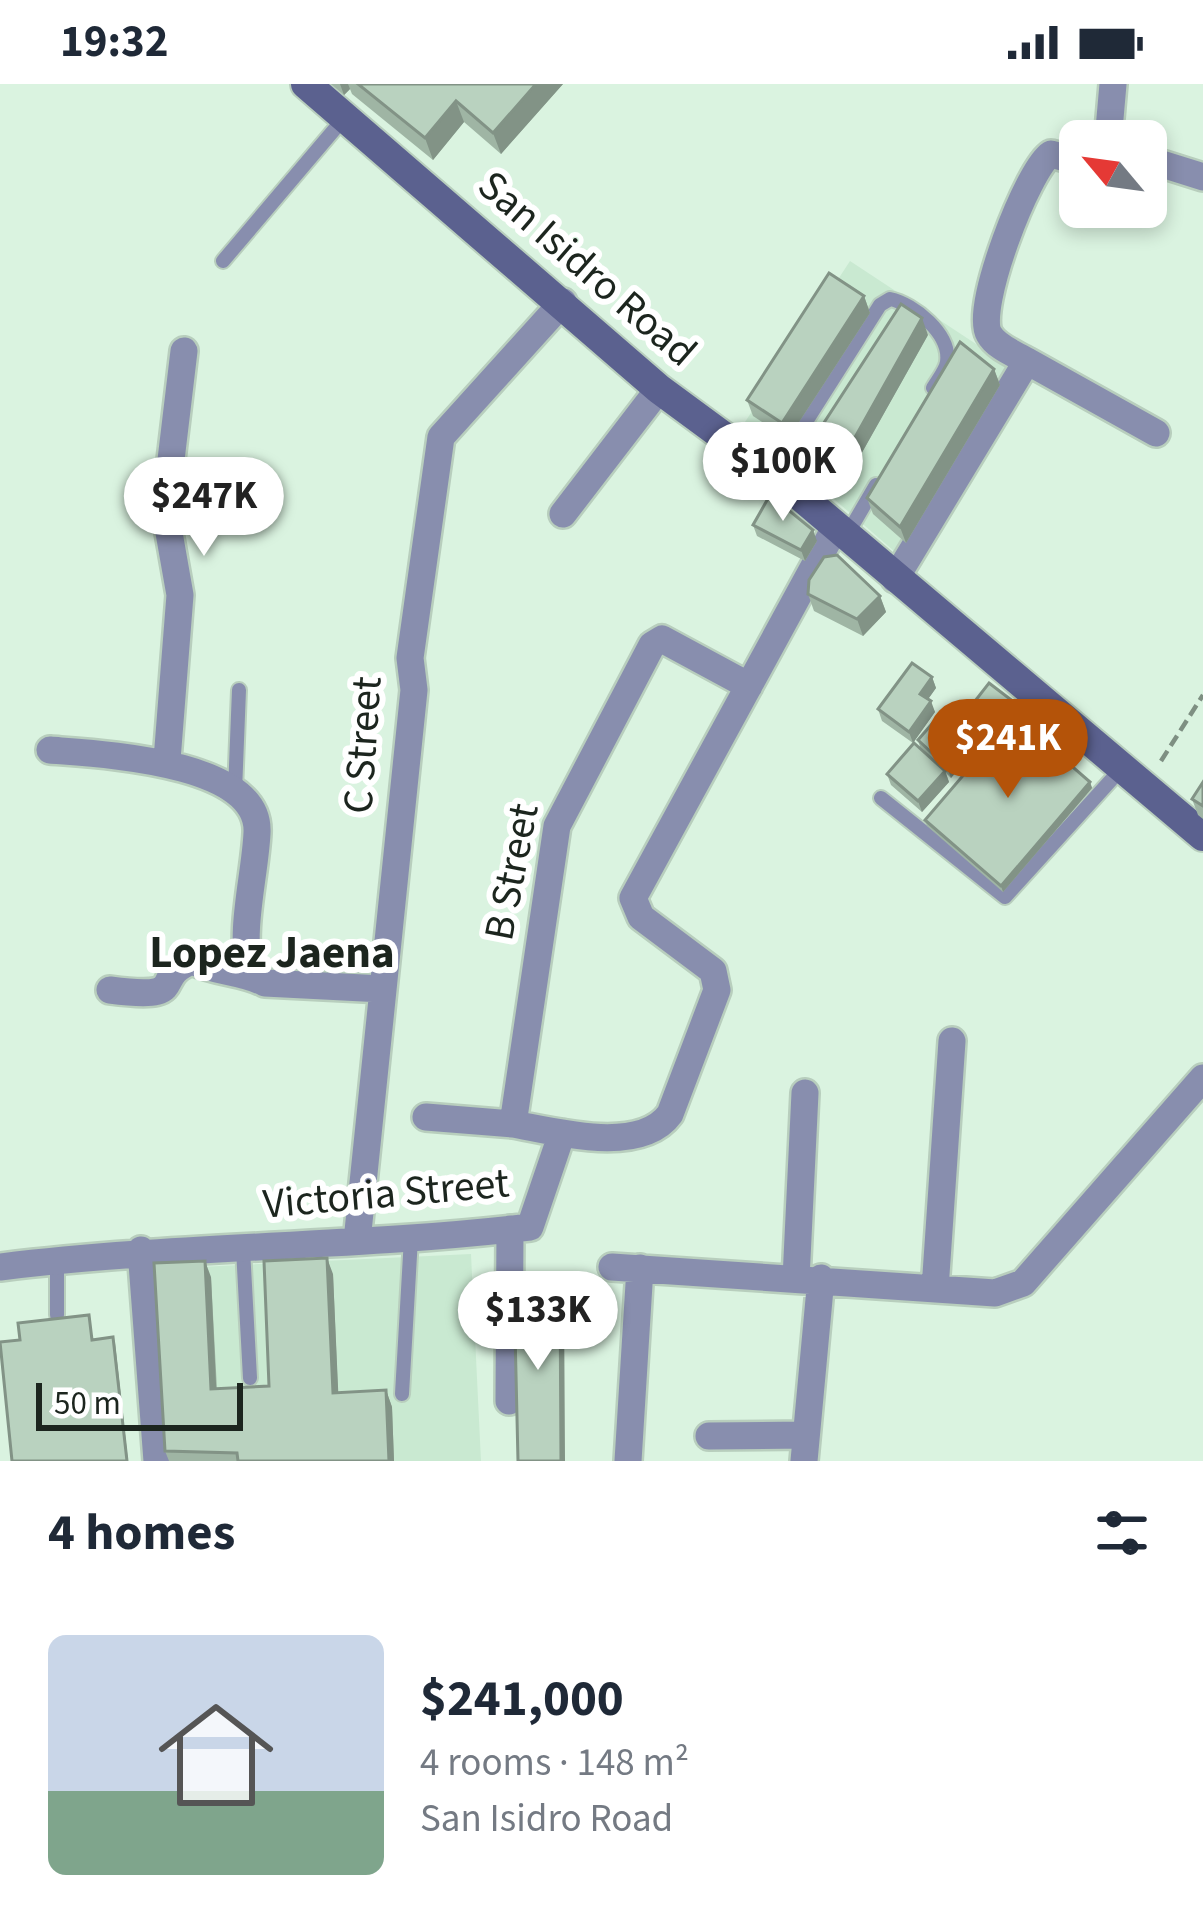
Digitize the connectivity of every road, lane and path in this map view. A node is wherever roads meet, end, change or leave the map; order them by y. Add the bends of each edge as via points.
1 (1113, 84) edge
2 (317, 87) edge
3 (345, 117) junction
4 (1110, 120) edge
5 (1059, 156) edge
6 (1167, 166) edge
7 (1203, 177) edge
8 (223, 261) dead end
9 (563, 302) junction
10 (184, 351) dead end
11 (1027, 361) junction
12 (659, 389) junction
13 (925, 402) edge
14 (1156, 433) dead end
15 (890, 460) edge
16 (773, 473) junction
17 (563, 514) dead end
18 (840, 533) junction
19 (895, 579) junction
20 (748, 686) junction
21 (239, 690) dead end
22 (1203, 695) edge
23 (50, 750) dead end
24 (167, 760) junction
25 (1157, 766) dead end
26 (1122, 768) junction
27 (236, 791) junction
28 (881, 798) dead end
29 (1203, 836) edge
30 (250, 973) junction
31 (383, 989) junction
32 (110, 990) dead end
33 (952, 1041) dead end
34 (1203, 1078) edge
35 (805, 1093) dead end
36 (426, 1117) dead end
37 (513, 1124) junction
38 (562, 1133) junction
39 (510, 1229) junction
40 (411, 1238) junction
41 (357, 1241) junction
42 (243, 1249) junction
43 (142, 1250) junction
44 (57, 1260) junction
45 (0, 1267) edge
46 (808, 1279) junction
47 (934, 1289) junction
48 (57, 1315) edge
49 (250, 1378) dead end
50 (402, 1394) dead end
51 (509, 1401) dead end
52 (709, 1436) dead end
53 (805, 1448) edge
54 (157, 1461) edge
55 (628, 1461) edge

1 - 4 street
2 - 3 street, San Isidro Road
3 - 8 lane
3 - 9 street, San Isidro Road
5 - 11 street via 1038,162 988,297 988,333
6 - 7 street
9 - 12 street, San Isidro Road
9 - 31 street, C Street via 441,437 410,658 414,690
10 - 24 street via 165,510 180,595
11 - 14 street
11 - 19 street
12 - 16 street, San Isidro Road
12 - 17 street
13 - 16 lane via 947,364 944,345 936,328 890,298
15 - 18 lane
16 - 18 street, San Isidro Road
18 - 19 street, San Isidro Road
18 - 20 street, Victoria Street
19 - 26 street, San Isidro Road via 999,677
20 - 37 street, B Street via 662,638 564,805
20 - 38 street, Victoria Street via 633,898 641,917 713,970 716,990 670,1114 641,1136
21 - 27 lane
22 - 25 path
23 - 24 street
24 - 27 street
26 - 28 lane via 1005,897
26 - 29 street, San Isidro Road
27 - 30 street via 258,821
30 - 31 street via 265,983
30 - 32 street via 193,961 154,996
31 - 41 street, C Street
33 - 47 street
34 - 47 street via 1023,1282 995,1293
35 - 46 street
36 - 37 street
37 - 38 street
38 - 39 street, Victoria Street via 539,1213 530,1227
39 - 40 street, Victoria Street
39 - 51 street
40 - 41 street, Victoria Street
40 - 50 lane
41 - 42 street, Victoria Street
42 - 43 street, Victoria Street
42 - 49 lane
43 - 44 street, Victoria Street
43 - 54 street
44 - 45 street, Victoria Street
44 - 48 lane
46 - 47 street
46 - 53 street
46 - 55 street via 626,1268
52 - 53 street

